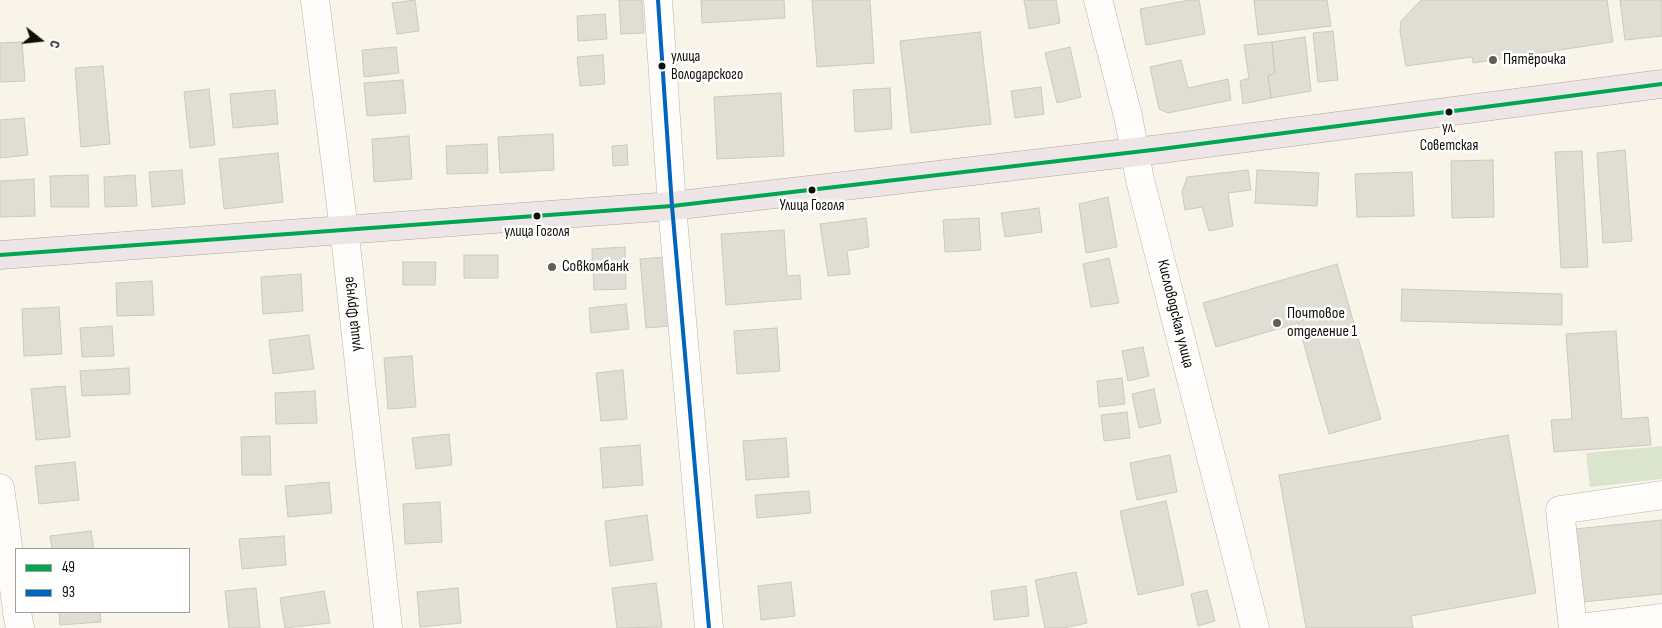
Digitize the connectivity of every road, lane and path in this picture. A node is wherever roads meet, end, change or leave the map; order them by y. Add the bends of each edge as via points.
1 (315, 0) edge
2 (658, 0) edge
3 (1098, 0) edge
4 (1662, 84) edge
5 (1134, 152) junction
6 (672, 206) junction
7 (344, 230) junction
8 (0, 256) edge
9 (0, 488) edge
10 (1662, 496) edge
11 (15, 596) edge
12 (17, 613) edge
13 (1662, 618) edge
14 (20, 628) edge
15 (388, 628) edge
16 (709, 628) edge
17 (1255, 628) edge
18 (1573, 628) edge
19 (1580, 628) edge

1 - 7 street, улица Фрунзе
2 - 6 street
3 - 5 street, Кисловодская улица
4 - 5 main road
5 - 6 main road
5 - 17 street, Кисловодская улица
6 - 7 main road
6 - 16 street
7 - 8 main road
7 - 15 street, улица Фрунзе
9 - 11 street
10 - 18 street via 1560,510
12 - 14 street
13 - 19 street

